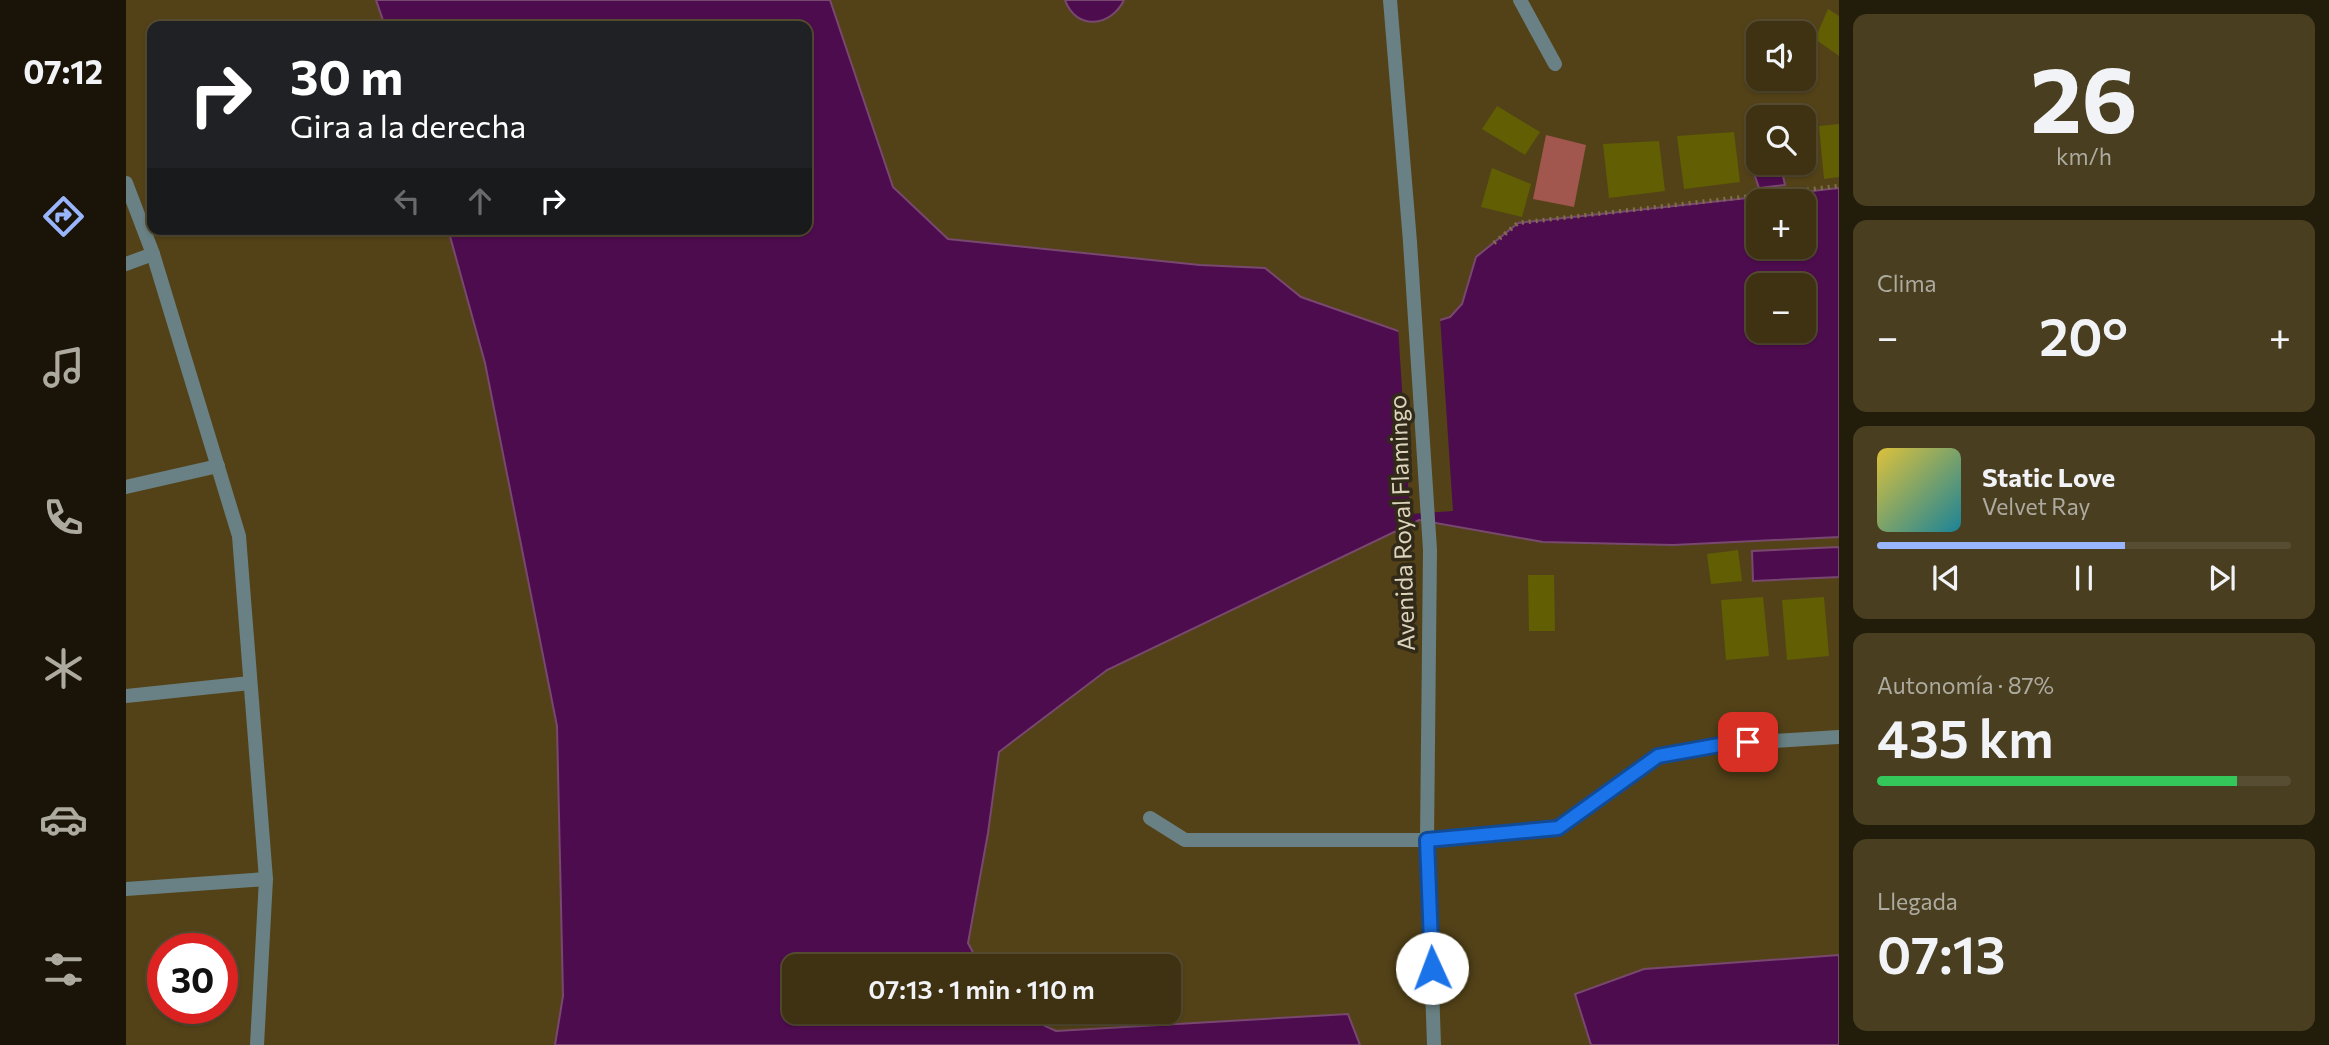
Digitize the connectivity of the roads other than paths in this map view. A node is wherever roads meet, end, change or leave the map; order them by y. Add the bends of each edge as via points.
1 (1390, 0) edge
2 (1520, 0) edge
3 (1555, 64) dead end
4 (126, 183) edge
5 (153, 254) junction
6 (126, 264) edge
7 (218, 466) junction
8 (126, 487) edge
9 (250, 683) junction
10 (126, 696) edge
11 (1839, 737) edge
12 (1150, 818) dead end
13 (1427, 840) junction
14 (266, 879) junction
15 (126, 889) edge
16 (257, 1045) edge
17 (1434, 1045) edge

1 - 13 street, Avenida Royal Flamingo via 1430,550
2 - 3 street
4 - 5 street
5 - 6 street
5 - 7 street
7 - 8 street
7 - 9 street via 239,536
9 - 10 street
9 - 14 street
11 - 13 street via 1725,744 1658,756 1558,828
12 - 13 street via 1185,840
13 - 17 street, Avenida Royal Flamingo
14 - 15 street
14 - 16 street

